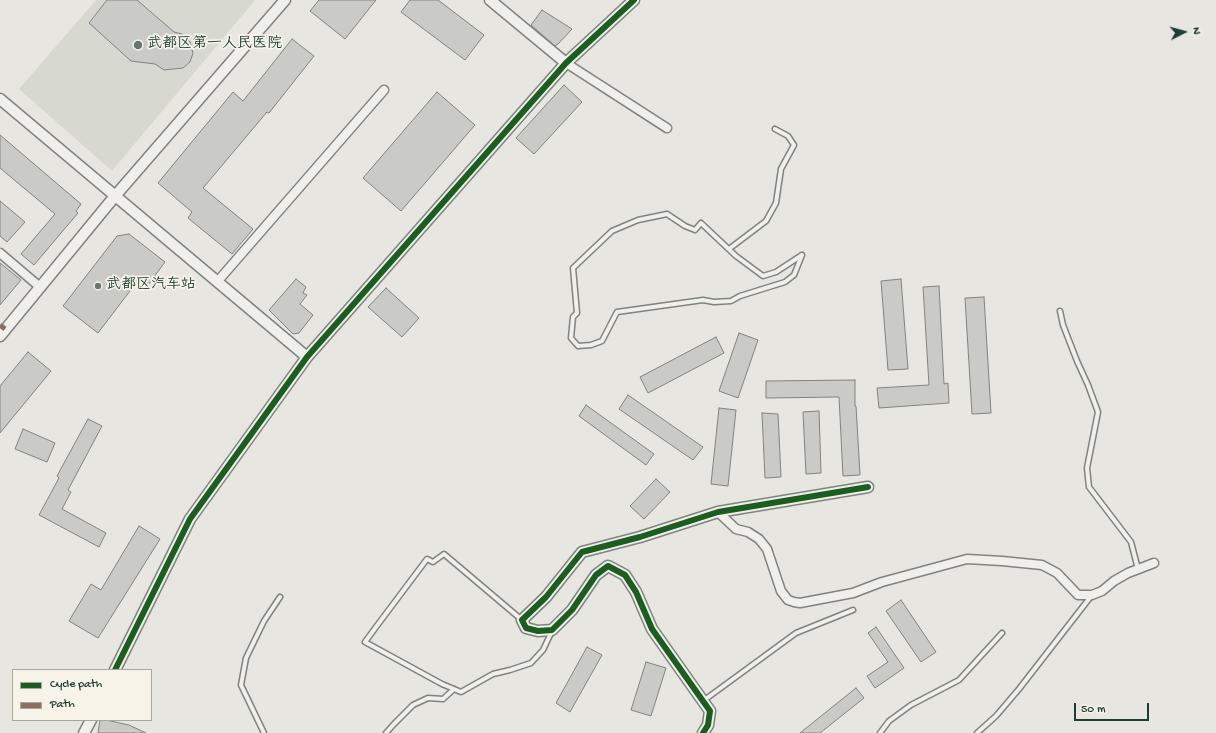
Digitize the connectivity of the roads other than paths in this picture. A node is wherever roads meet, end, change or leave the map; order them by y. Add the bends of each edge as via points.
1 (285, 0) edge
2 (490, 0) edge
3 (634, 0) edge
4 (566, 63) junction
5 (384, 90) dead end
6 (0, 99) edge
7 (667, 128) dead end
8 (775, 129) dead end
9 (115, 196) junction
10 (729, 249) junction
11 (0, 253) edge
12 (217, 282) junction
13 (40, 287) junction
14 (1060, 311) dead end
15 (2, 330) edge
16 (307, 357) junction
17 (868, 487) dead end
18 (718, 512) junction
19 (1154, 563) dead end
20 (1138, 569) junction
21 (1092, 595) junction
22 (280, 597) dead end
23 (852, 610) dead end
24 (522, 620) junction
25 (552, 630) junction
26 (1002, 633) dead end
27 (115, 669) edge
28 (454, 689) junction
29 (703, 701) junction
30 (90, 721) edge
31 (84, 733) edge
32 (264, 733) edge
33 (386, 733) edge
34 (704, 733) edge
35 (880, 733) edge
36 (977, 733) edge

1 - 9 street
2 - 4 street
3 - 4 street
4 - 7 street
4 - 16 street
5 - 12 street
6 - 9 street
8 - 10 lane via 788,136 794,145 781,169 776,203 766,221
9 - 12 street
9 - 13 street
10 - 10 lane via 763,276 776,272 802,255 794,275 785,282 740,296 732,301 703,300 617,312 602,341 578,346 571,338 577,313 573,268 612,231 638,220 667,214 695,230 701,223
11 - 13 street
12 - 16 street
13 - 15 street
14 - 20 lane via 1098,412 1087,468 1089,487 1131,542
16 - 27 street via 190,519
17 - 18 street
18 - 21 street via 736,529 748,532 759,539 767,549 781,591 788,600 794,602 853,593 882,582 967,559 1042,565 1057,573 1078,595
18 - 24 street via 582,552 546,597
19 - 20 street
20 - 21 street via 1128,572 1102,591
21 - 36 lane via 1019,689 996,716
22 - 32 lane via 264,621 246,658 241,685
23 - 29 lane via 796,633
24 - 25 street via 526,628 538,631
24 - 28 lane via 444,554 433,562 427,560 365,642
25 - 28 lane via 543,650 531,663 493,674 461,692
25 - 29 street via 572,610 596,575 608,566 625,575 636,592 652,629
26 - 35 lane via 959,680 911,705 889,721
28 - 33 lane via 443,699 428,698 413,704
29 - 34 street via 710,711
30 - 31 street

